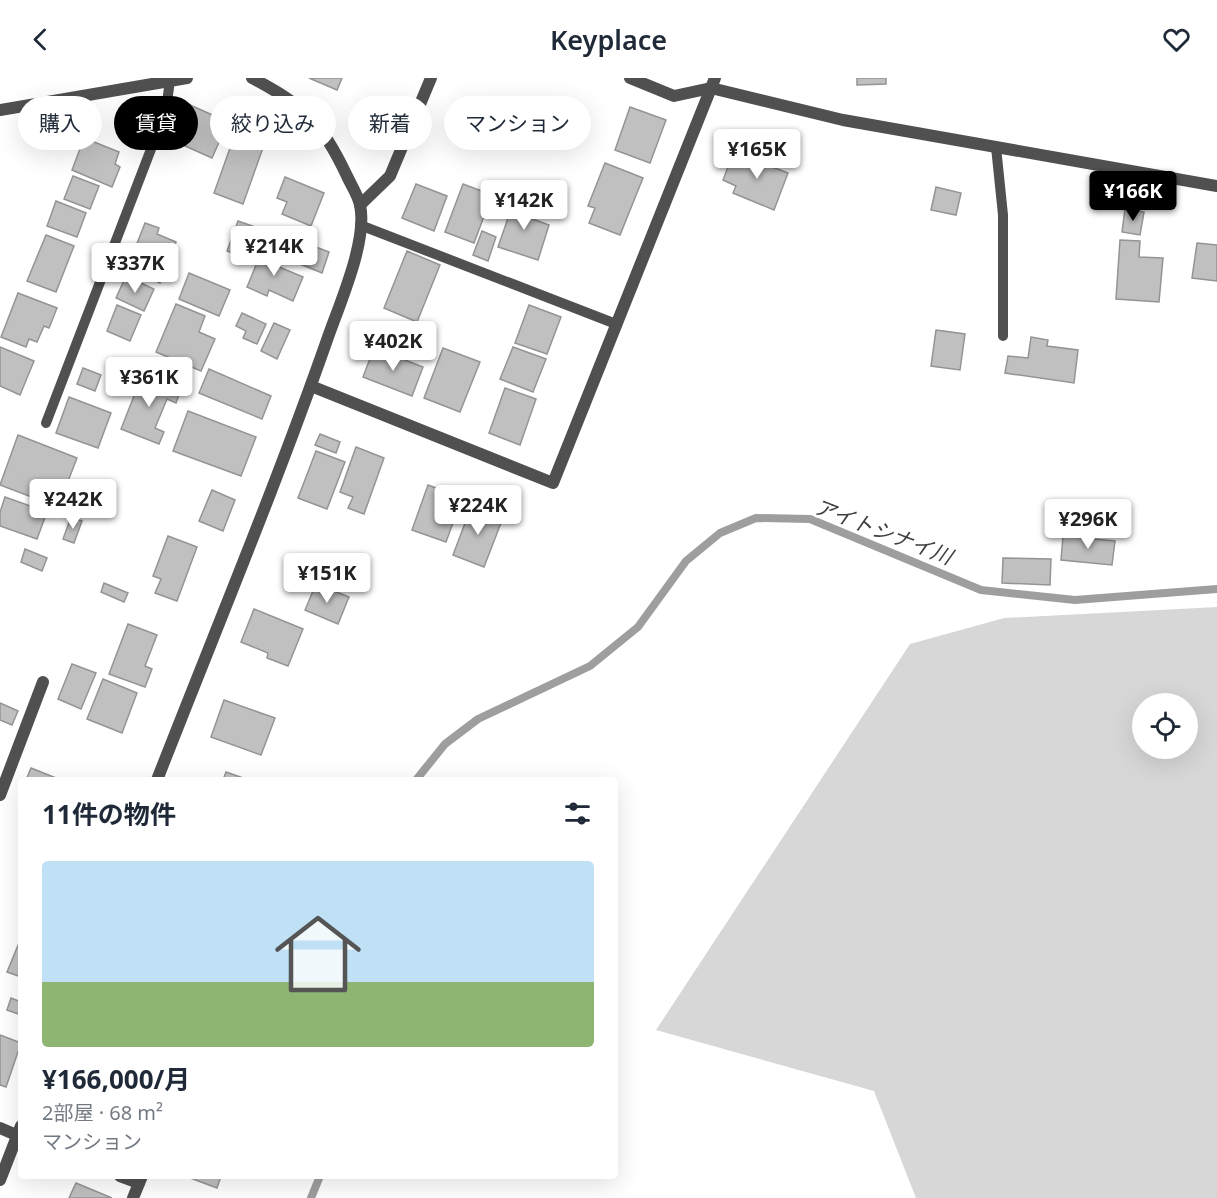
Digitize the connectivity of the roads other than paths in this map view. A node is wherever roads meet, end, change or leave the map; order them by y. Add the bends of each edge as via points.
1 (187, 78) edge
2 (252, 78) edge
3 (430, 78) edge
4 (630, 78) edge
5 (170, 80) junction
6 (713, 83) edge
7 (0, 110) edge
8 (996, 147) junction
9 (1217, 186) edge
10 (360, 205) junction
11 (360, 225) junction
12 (616, 324) junction
13 (1003, 336) dead end
14 (311, 386) junction
15 (46, 423) dead end
16 (43, 682) dead end
17 (157, 777) edge
18 (0, 795) edge
19 (0, 1128) edge
20 (18, 1132) edge
21 (18, 1138) edge
22 (0, 1180) edge
23 (140, 1180) edge
24 (133, 1198) edge

1 - 5 street
2 - 10 street via 288,97 316,121
3 - 10 street via 390,176
4 - 6 street via 674,96
5 - 7 street
5 - 15 lane via 166,110
6 - 8 street via 843,120
6 - 12 street
8 - 9 street
8 - 13 lane via 1003,215
10 - 11 street
11 - 12 lane
11 - 14 street via 350,274
12 - 14 street via 554,483
14 - 17 street
16 - 18 street
19 - 20 street
21 - 22 street
23 - 24 street

